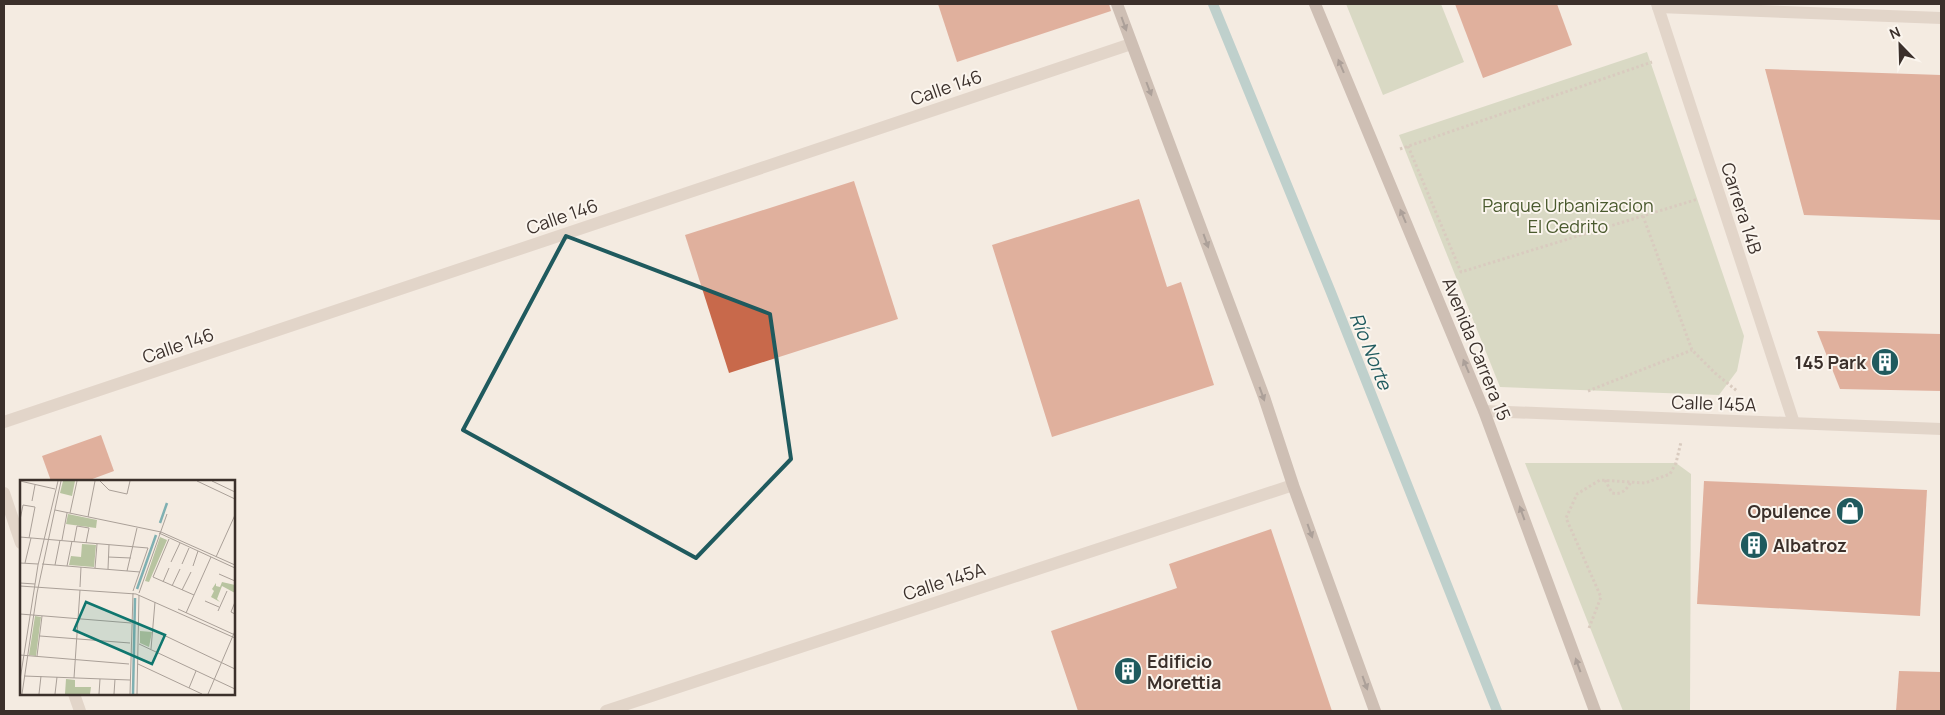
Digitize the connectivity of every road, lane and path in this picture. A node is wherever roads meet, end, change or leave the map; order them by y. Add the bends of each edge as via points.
1 (1117, 4) edge
2 (1315, 4) edge
3 (1657, 5) edge
4 (1941, 18) edge
5 (1131, 44) junction
6 (1674, 54) junction
7 (1408, 146) junction
8 (1395, 150) dead end
9 (1718, 192) junction
10 (1643, 216) junction
11 (1692, 350) junction
12 (1738, 391) dead end
13 (1581, 394) dead end
14 (1484, 411) junction
15 (1685, 419) junction
16 (4, 422) edge
17 (1794, 424) junction
18 (1941, 429) edge
19 (1605, 480) junction
20 (1631, 482) junction
21 (1293, 485) junction
22 (4, 492) edge
23 (20, 539) edge
24 (1576, 661) junction
25 (74, 695) edge
26 (80, 711) edge
27 (606, 711) edge
28 (1375, 711) edge
29 (1595, 711) edge

1 -> 5 main road
14 -> 2 main road, Avenida Carrera 15
3 - 4 street
3 - 6 street, Carrera 14B
5 - 16 street, Calle 146
5 -> 21 main road via 1264,397
6 - 7 path
6 - 9 street, Carrera 14B
7 - 8 path
7 - 10 path via 1461,272
9 - 10 path
9 - 17 street, Carrera 14B
10 - 11 path
11 - 12 path
11 - 13 path
14 - 15 street, Calle 145A
24 -> 14 main road, Avenida Carrera 15
15 - 17 street, Calle 145A
15 - 20 path via 1676,463 1670,474 1645,483
17 - 18 street, Calle 145A
19 - 20 path
19 - 20 path via 1612,494 1625,491
19 - 24 path via 1577,494 1566,518 1601,597
21 - 27 street, Calle 145A
21 -> 28 main road
22 - 23 street
29 -> 24 main road, Avenida Carrera 15
25 - 26 street

